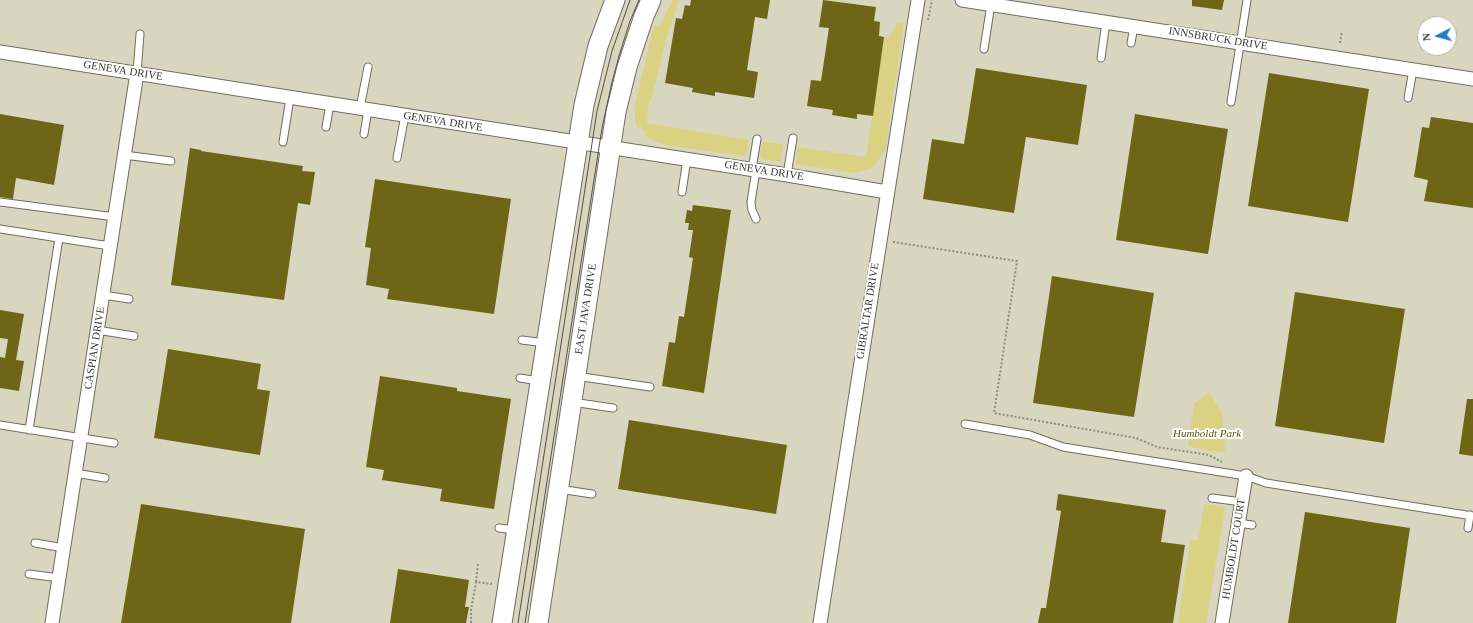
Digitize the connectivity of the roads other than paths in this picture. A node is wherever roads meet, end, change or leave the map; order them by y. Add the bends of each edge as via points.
1 (615, 0) edge
2 (651, 0) edge
3 (918, 0) edge
4 (962, 0) edge
5 (1247, 0) edge
6 (991, 4) junction
7 (1106, 22) junction
8 (1134, 26) junction
9 (140, 34) dead end
10 (1240, 42) junction
11 (1131, 44) dead end
12 (984, 49) dead end
13 (0, 52) edge
14 (1101, 58) dead end
15 (368, 67) dead end
16 (1413, 70) junction
17 (137, 73) junction
18 (1473, 79) edge
19 (290, 98) junction
20 (1408, 98) dead end
21 (1231, 102) dead end
22 (330, 104) junction
23 (364, 109) junction
24 (405, 115) junction
25 (326, 127) dead end
26 (364, 134) dead end
27 (793, 138) dead end
28 (756, 139) dead end
29 (284, 142) dead end
30 (577, 143) junction
31 (611, 148) junction
32 (124, 155) junction
33 (398, 158) dead end
34 (687, 160) junction
35 (171, 161) dead end
36 (754, 170) junction
37 (787, 175) junction
38 (682, 192) dead end
39 (887, 192) junction
40 (0, 202) edge
41 (115, 217) junction
42 (756, 219) dead end
43 (0, 229) edge
44 (59, 238) junction
45 (110, 246) junction
46 (103, 295) junction
47 (129, 299) dead end
48 (97, 330) junction
49 (134, 336) dead end
50 (522, 340) dead end
51 (545, 343) junction
52 (576, 376) junction
53 (520, 378) dead end
54 (539, 381) junction
55 (650, 387) dead end
56 (572, 402) junction
57 (613, 408) dead end
58 (965, 424) dead end
59 (0, 425) edge
60 (29, 430) junction
61 (81, 437) junction
62 (114, 443) dead end
63 (75, 473) junction
64 (1246, 476) junction
65 (105, 478) dead end
66 (559, 489) junction
67 (592, 494) dead end
68 (1212, 498) dead end
69 (1242, 502) junction
70 (1471, 516) edge
71 (1238, 523) junction
72 (1252, 525) dead end
73 (1468, 528) dead end
74 (35, 543) dead end
75 (64, 548) junction
76 (29, 574) dead end
77 (59, 578) junction
78 (52, 623) edge
79 (502, 623) edge
80 (538, 623) edge
81 (820, 623) edge
82 (1222, 623) edge

1 - 30 main road via 598,46
2 - 31 main road, EAST JAVA DRIVE via 627,67 616,112
3 - 39 street, GIBRALTAR DRIVE
4 - 6 street, INNSBRUCK DRIVE
5 - 10 lane
6 - 7 street, INNSBRUCK DRIVE
6 - 12 lane
7 - 8 street, INNSBRUCK DRIVE
7 - 14 lane
8 - 10 street, INNSBRUCK DRIVE
8 - 11 lane
9 - 17 lane
10 - 16 street, INNSBRUCK DRIVE
10 - 21 lane
13 - 17 street, GENEVA DRIVE
15 - 23 lane
16 - 18 street, INNSBRUCK DRIVE
16 - 20 lane
17 - 19 street, GENEVA DRIVE
17 - 32 street, CASPIAN DRIVE
19 - 22 street, GENEVA DRIVE
19 - 29 lane
22 - 23 street, GENEVA DRIVE
22 - 25 lane
23 - 24 street, GENEVA DRIVE
23 - 26 lane
24 - 30 street, GENEVA DRIVE
24 - 33 lane
27 - 37 lane
28 - 36 lane
30 - 31 street, GENEVA DRIVE
30 - 51 main road
31 - 34 street, GENEVA DRIVE
31 - 52 main road, EAST JAVA DRIVE
32 - 35 lane
32 - 41 street, CASPIAN DRIVE
34 - 36 street, GENEVA DRIVE
34 - 38 lane
36 - 37 street, GENEVA DRIVE
36 - 42 lane via 751,202
37 - 39 street, GENEVA DRIVE
39 - 81 street, GIBRALTAR DRIVE
40 - 41 lane
41 - 45 street, CASPIAN DRIVE
43 - 44 lane
44 - 45 lane
44 - 60 lane
45 - 46 street, CASPIAN DRIVE
46 - 47 lane
46 - 48 street, CASPIAN DRIVE
48 - 49 lane
48 - 61 street, CASPIAN DRIVE
50 - 51 lane
51 - 54 main road
52 - 55 lane
52 - 56 main road, EAST JAVA DRIVE
53 - 54 lane
54 - 79 main road via 507,529
56 - 57 lane
56 - 66 main road, EAST JAVA DRIVE
58 - 64 lane via 1030,435 1063,446
59 - 60 lane
60 - 61 lane
61 - 62 lane
61 - 63 street, CASPIAN DRIVE
63 - 65 lane
63 - 75 street, CASPIAN DRIVE
64 - 69 street, HUMBOLDT COURT
64 - 70 lane via 1266,483
66 - 67 lane
66 - 80 main road, EAST JAVA DRIVE
68 - 69 lane
69 - 71 street, HUMBOLDT COURT
70 - 73 lane
71 - 72 lane
71 - 82 street, HUMBOLDT COURT
74 - 75 lane
75 - 77 street, CASPIAN DRIVE
76 - 77 lane
77 - 78 street, CASPIAN DRIVE

